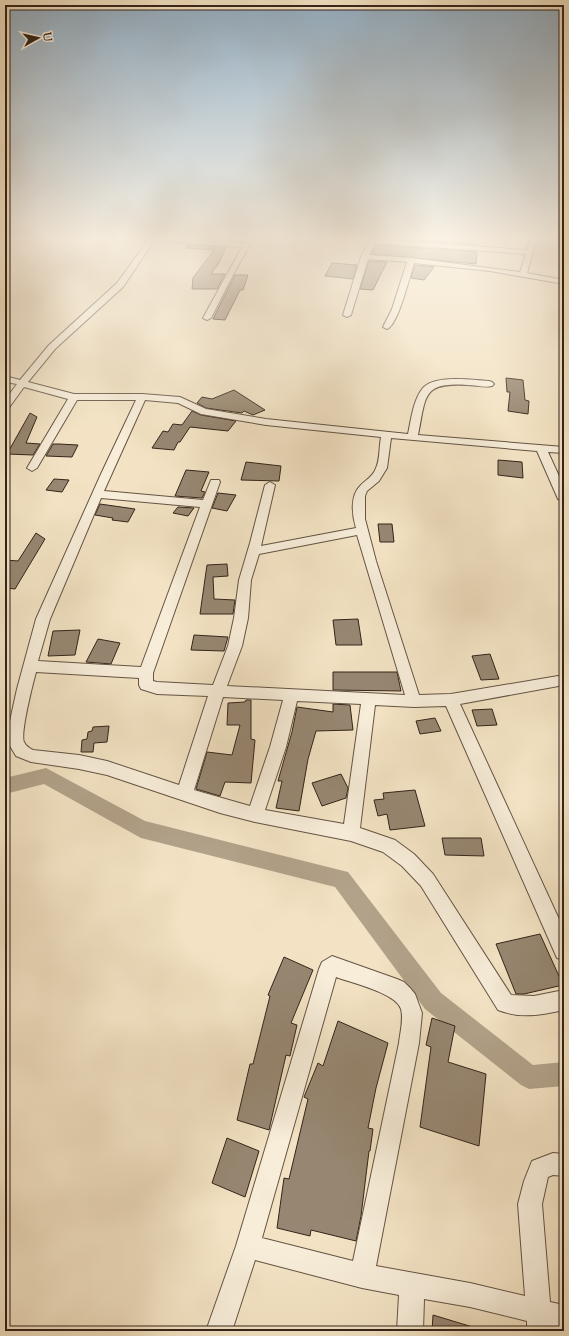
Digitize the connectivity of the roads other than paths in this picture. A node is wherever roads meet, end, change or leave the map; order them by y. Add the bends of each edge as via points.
1 (102, 301) edge
2 (216, 301) edge
3 (351, 301) edge
4 (398, 301) edge
5 (347, 315) dead end
6 (207, 318) dead end
7 (387, 327) dead end
8 (5, 379) edge
9 (23, 382) junction
10 (489, 384) dead end
11 (74, 397) junction
12 (142, 397) junction
13 (5, 407) edge
14 (386, 435) junction
15 (412, 438) junction
16 (541, 448) junction
17 (564, 450) edge
18 (32, 468) dead end
19 (216, 482) dead end
20 (270, 485) dead end
21 (98, 494) junction
22 (564, 499) edge
23 (207, 504) junction
24 (362, 530) junction
25 (254, 551) junction
26 (30, 666) junction
27 (146, 673) junction
28 (564, 680) edge
29 (217, 692) junction
30 (292, 694) junction
31 (369, 698) junction
32 (451, 700) junction
33 (414, 701) junction
34 (184, 795) junction
35 (256, 815) junction
36 (351, 833) junction
37 (564, 951) edge
38 (564, 1000) edge
39 (564, 1165) edge
40 (248, 1246) junction
41 (362, 1276) junction
42 (412, 1286) junction
43 (564, 1318) edge
44 (539, 1322) edge
45 (219, 1331) edge
46 (410, 1331) edge

1 - 9 street via 52,347
2 - 6 street
3 - 5 street
4 - 7 street
8 - 9 street
9 - 11 street
9 - 13 street
10 - 15 street via 440,382 430,385 423,398
11 - 12 street
11 - 18 street
12 - 14 street via 180,400 194,408 221,415
12 - 21 street
14 - 15 street
14 - 24 street via 382,468 359,496
15 - 16 street
16 - 17 street
16 - 22 street
19 - 23 street
20 - 25 street
21 - 23 street
21 - 26 street via 43,620
23 - 27 street
24 - 25 street
24 - 33 street
25 - 29 street via 245,580 235,646
26 - 27 street
26 - 34 street via 16,730 15,742 21,751 31,756 107,768
27 - 29 street via 146,685
28 - 32 street
29 - 30 street
29 - 34 street
30 - 31 street
30 - 35 street
31 - 33 street
31 - 36 street
32 - 33 street
32 - 37 street
34 - 35 street
35 - 36 street
36 - 38 street via 388,846 408,860 427,880 505,1003 517,1007 536,1007
39 - 44 street via 553,1164 540,1169 530,1204
40 - 41 street
40 - 41 street via 329,969 332,966 336,967 397,989 408,1000 413,1019
40 - 45 street
41 - 42 street
42 - 44 street via 470,1295
42 - 46 street
43 - 44 street

